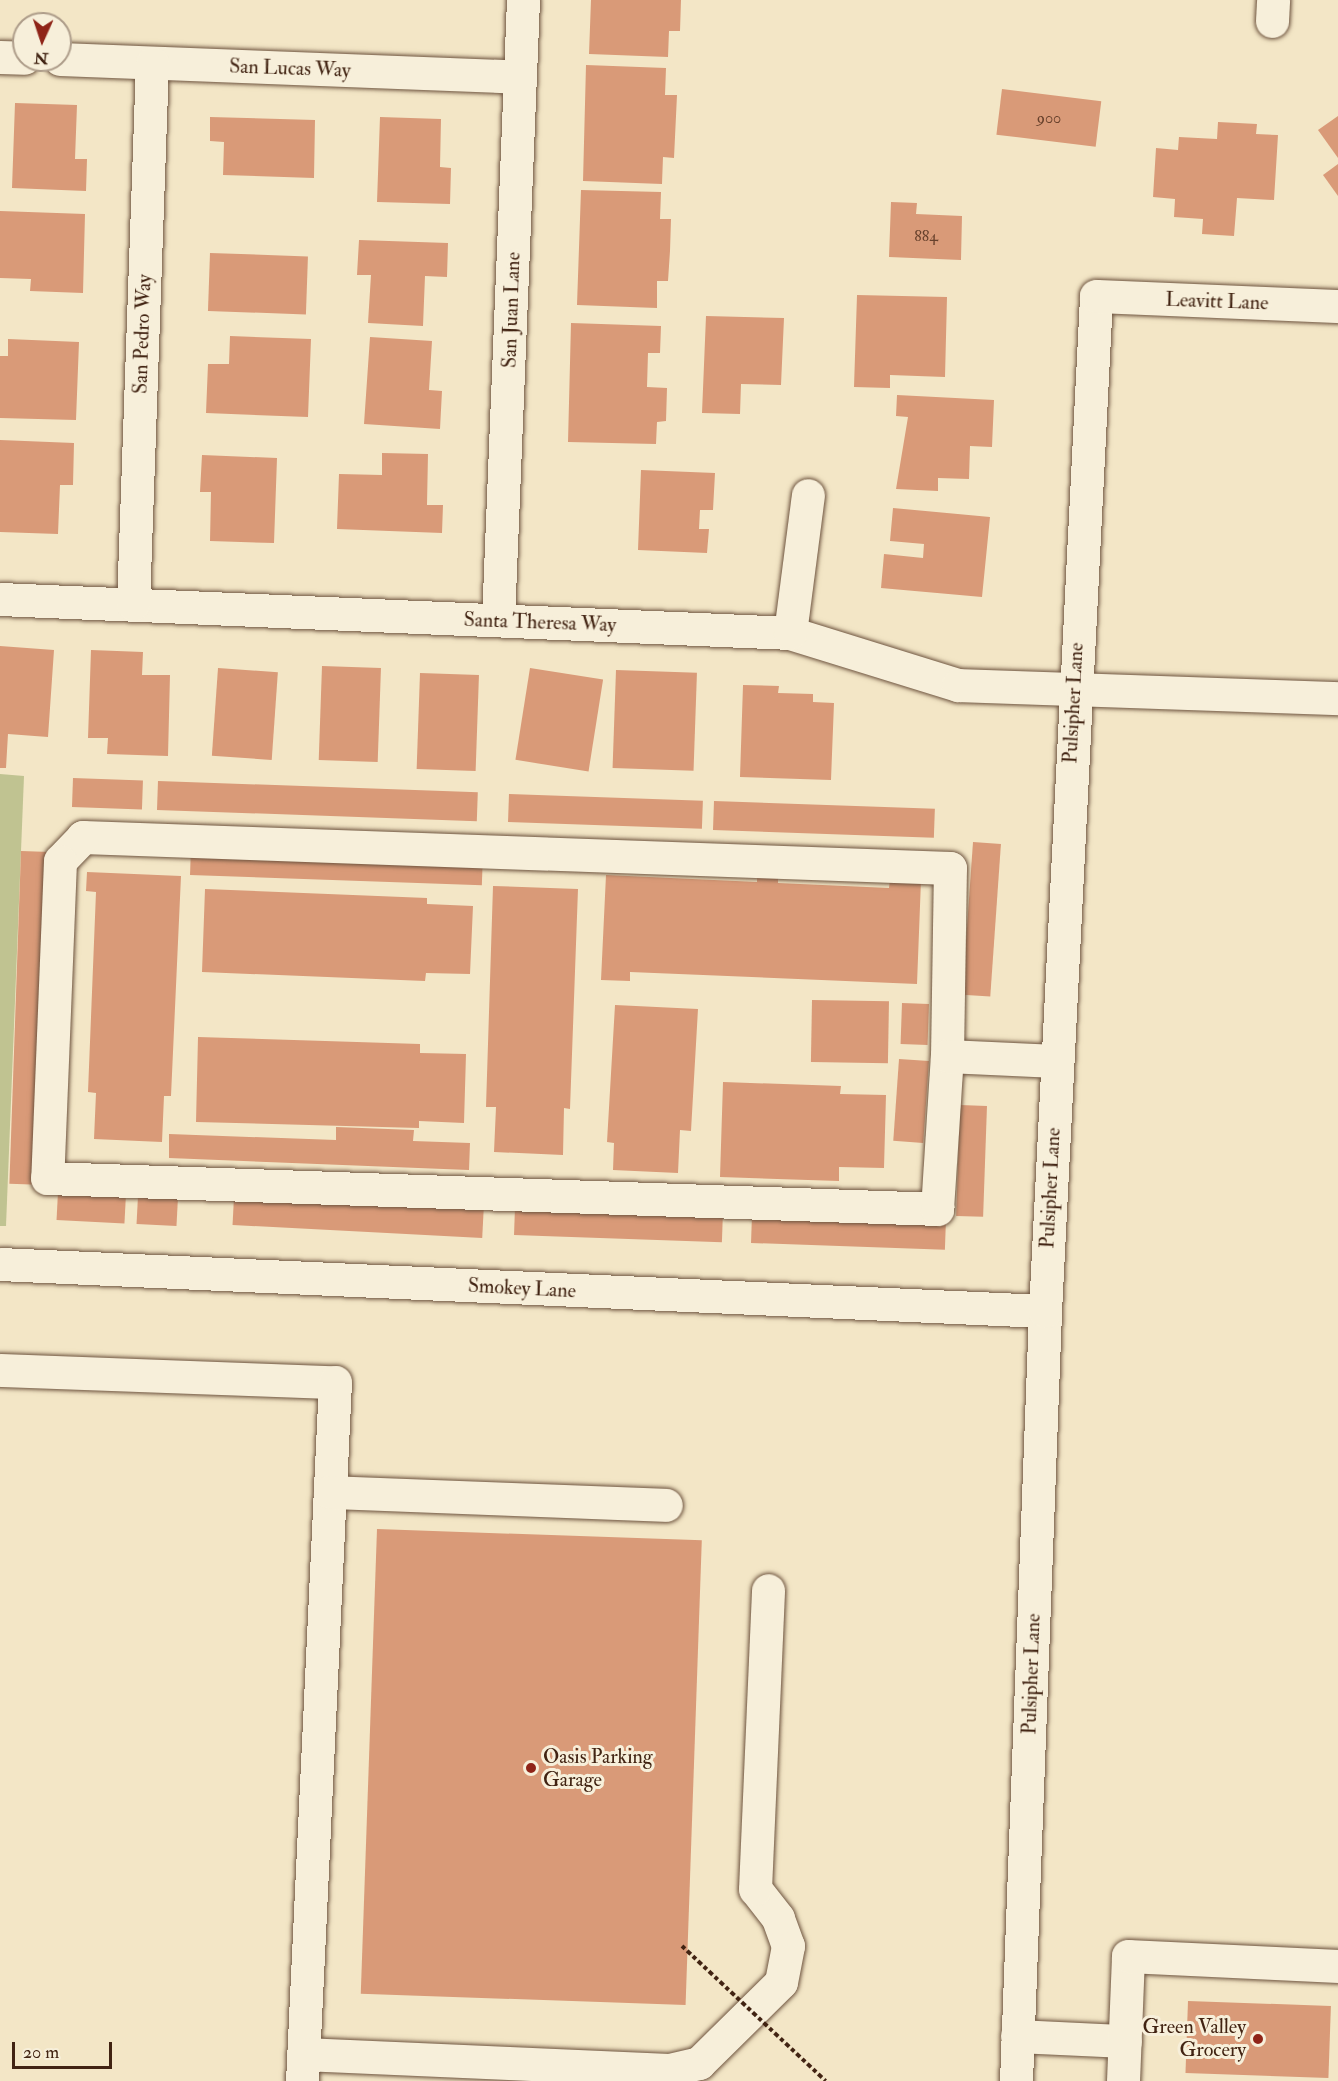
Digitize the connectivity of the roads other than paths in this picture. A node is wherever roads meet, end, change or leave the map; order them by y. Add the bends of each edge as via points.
1 (523, 0) edge
2 (72, 60) edge
3 (152, 63) junction
4 (520, 77) junction
5 (1096, 296) joint
6 (1338, 306) edge
7 (808, 495) dead end
8 (0, 599) edge
9 (133, 604) junction
10 (498, 620) junction
11 (790, 633) junction
12 (1073, 689) junction
13 (1338, 698) edge
14 (947, 1056) junction
15 (1056, 1061) junction
16 (0, 1264) edge
17 (1045, 1311) junction
18 (0, 1370) edge
19 (330, 1492) junction
20 (666, 1505) dead end
21 (768, 1590) dead end
22 (1338, 1966) edge
23 (1017, 2036) junction
24 (1125, 2041) junction
25 (303, 2067) edge
26 (533, 2073) edge
27 (669, 2075) edge
28 (1016, 2081) edge
29 (1123, 2081) edge

1 - 4 street, San Juan Lane
2 - 3 street, San Lucas Way
3 - 4 street, San Lucas Way
3 - 9 street, San Pedro Way
4 - 10 street, San Juan Lane
5 - 6 street, Leavitt Lane
5 - 12 street, Pulsipher Lane
7 - 11 street
8 - 9 street, Santa Theresa Way
9 - 10 street, Santa Theresa Way
10 - 11 street, Santa Theresa Way
11 - 12 street, Santa Theresa Way via 958,685
12 - 13 street, Santa Theresa Way
12 - 15 street, Pulsipher Lane
14 - 14 street via 938,1209 47,1178 60,861 83,837 950,868
14 - 15 street
15 - 17 street, Pulsipher Lane
16 - 17 street, Smokey Lane
17 - 23 street, Pulsipher Lane
18 - 19 street via 335,1382
19 - 20 street
19 - 25 street
21 - 27 street via 755,1889 778,1918 788,1946 781,1982 699,2063
22 - 24 street via 1128,1956
23 - 24 street
23 - 28 street, Pulsipher Lane
24 - 29 street
25 - 26 street
26 - 27 street

